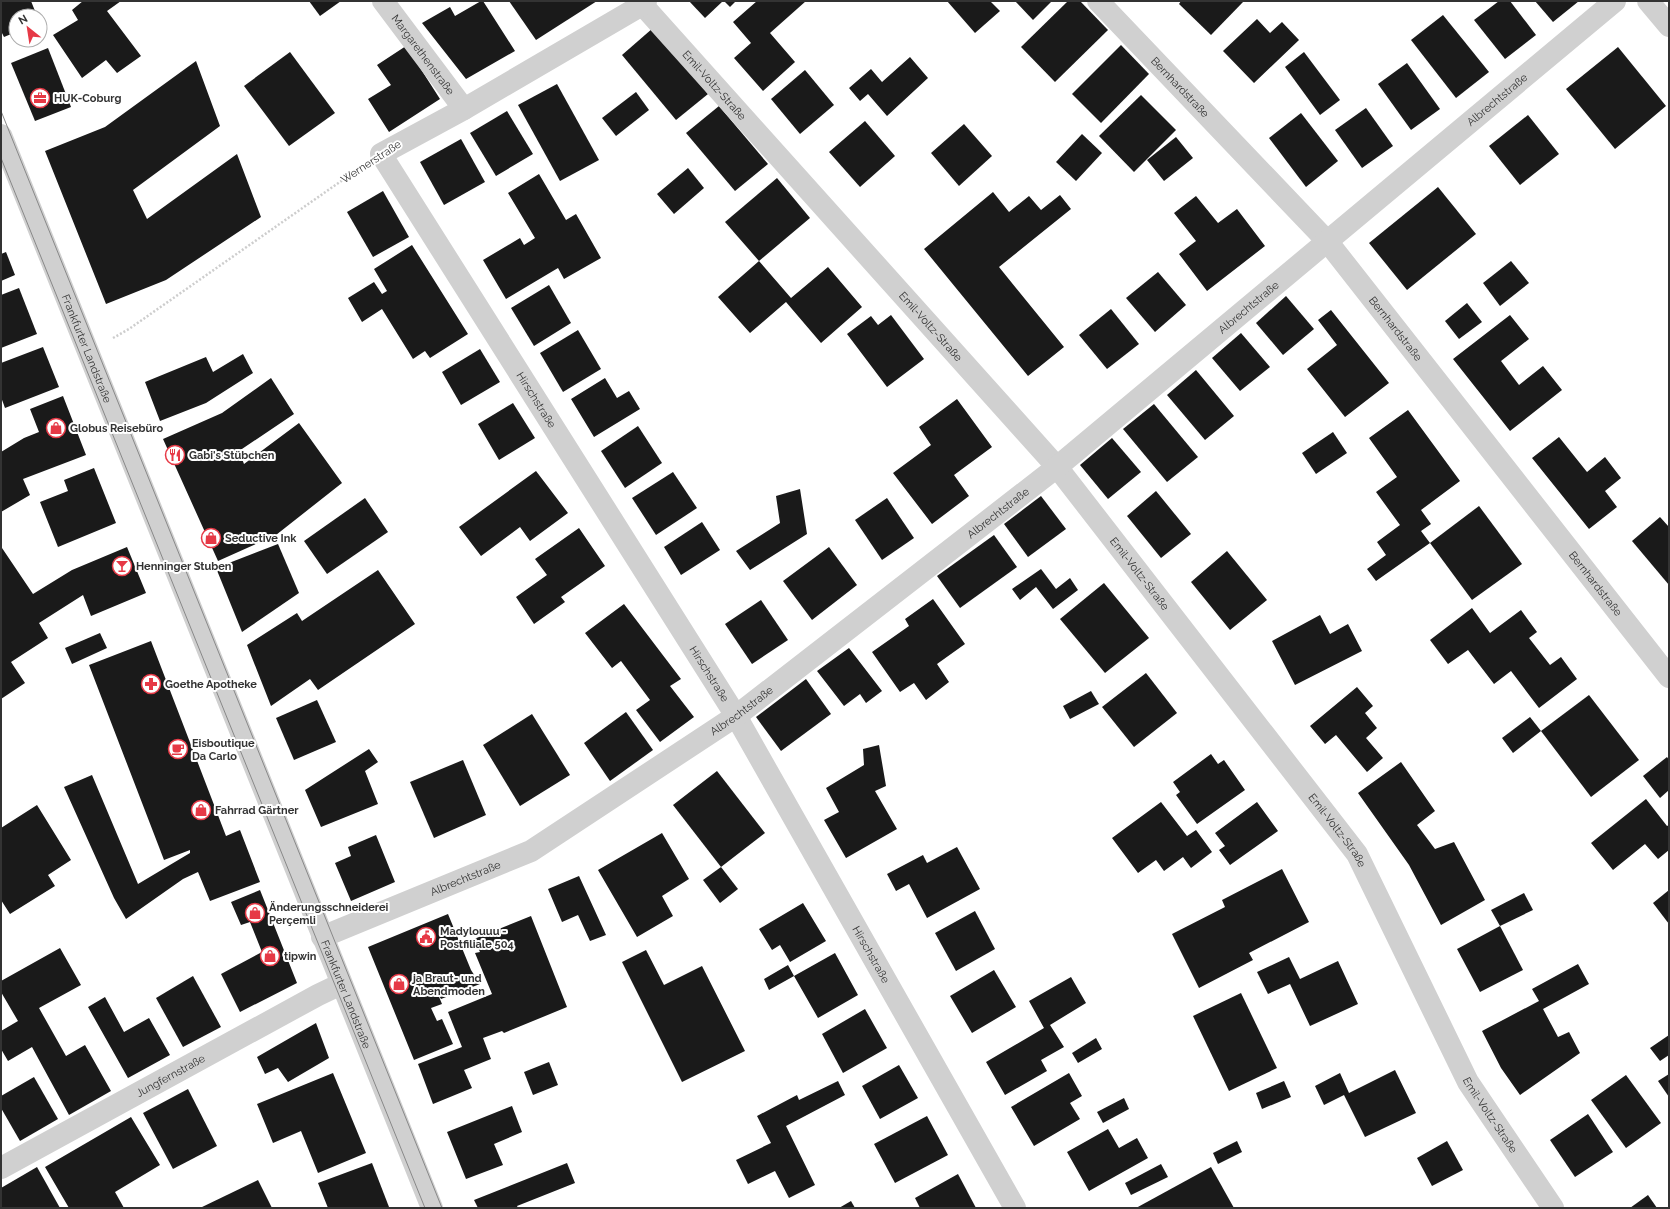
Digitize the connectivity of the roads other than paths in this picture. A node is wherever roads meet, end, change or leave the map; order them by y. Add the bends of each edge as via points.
1 (383, 1) edge
2 (1098, 1) edge
3 (1615, 1) edge
4 (1648, 1) edge
5 (643, 2) edge
6 (1669, 26) edge
7 (464, 109) junction
8 (1, 135) edge
9 (380, 154) joint
10 (1328, 241) junction
11 (1058, 467) junction
12 (1669, 677) edge
13 (736, 716) junction
14 (322, 937) junction
15 (341, 984) junction
16 (1, 1168) edge
17 (432, 1208) edge
18 (1015, 1208) edge
19 (1553, 1208) edge

1 - 7 street, Margarethenstraße
2 - 10 street, Bernhardstraße
3 - 10 street, Albrechtstraße
4 - 6 street
5 - 7 street, Wernerstraße
5 - 11 street, Emil-Voltz-Straße
7 - 9 street, Wernerstraße
8 - 14 street, Frankfurter Landstraße
9 - 13 street, Hirschstraße
10 - 11 street, Albrechtstraße
10 - 12 street, Bernhardstraße
11 - 13 street, Albrechtstraße
11 - 19 street, Emil-Voltz-Straße via 1357,854 1468,1082
13 - 14 street, Albrechtstraße via 531,851
13 - 18 street, Hirschstraße
14 - 15 street, Frankfurter Landstraße
15 - 16 street, Jungfernstraße
15 - 17 street, Frankfurter Landstraße

